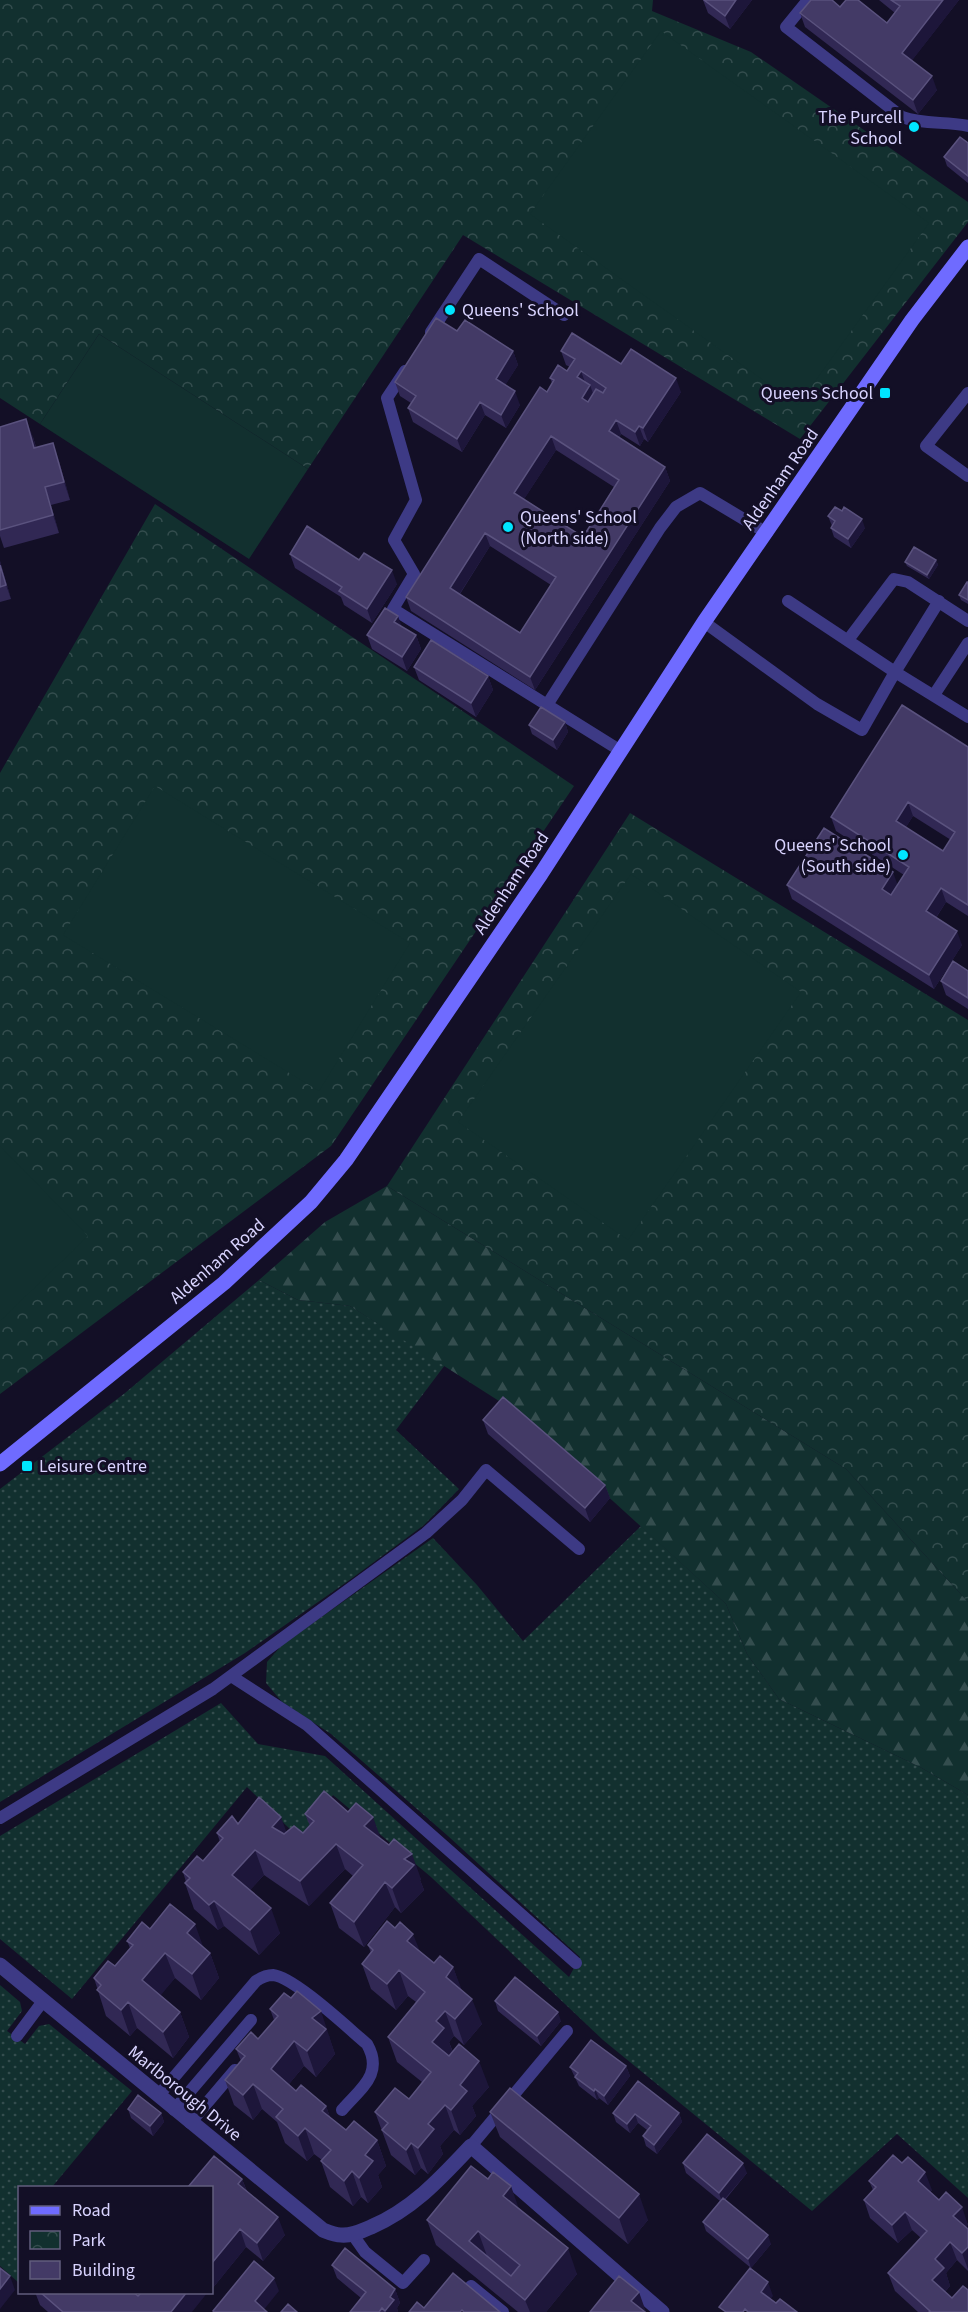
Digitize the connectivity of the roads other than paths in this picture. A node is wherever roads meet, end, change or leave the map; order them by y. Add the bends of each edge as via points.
1 (808, 0) edge
2 (968, 126) edge
3 (968, 247) edge
4 (564, 315) dead end
5 (426, 338) edge
6 (413, 358) edge
7 (968, 393) edge
8 (968, 476) edge
9 (767, 533) junction
10 (788, 601) dead end
11 (939, 601) junction
12 (968, 621) edge
13 (704, 622) junction
14 (848, 640) junction
15 (968, 643) edge
16 (895, 672) junction
17 (934, 695) junction
18 (547, 705) junction
19 (968, 717) edge
20 (621, 751) junction
21 (0, 1464) edge
22 (579, 1550) dead end
23 (231, 1676) junction
24 (0, 1818) edge
25 (576, 1963) dead end
26 (0, 1965) edge
27 (43, 2001) junction
28 (251, 2020) dead end
29 (567, 2031) dead end
30 (17, 2036) dead end
31 (243, 2061) edge
32 (158, 2096) junction
33 (174, 2109) junction
34 (342, 2110) dead end
35 (190, 2123) junction
36 (471, 2146) junction
37 (353, 2235) junction
38 (424, 2260) dead end
39 (471, 2286) edge
40 (503, 2312) edge
41 (662, 2312) edge

1 - 2 lane via 786,27 902,117 918,123
3 - 9 main road, Aldenham Road via 912,320
4 - 5 lane via 479,259
6 - 18 lane via 387,398 416,500 394,540 414,574 393,609
7 - 8 lane via 926,446
9 - 13 main road, Aldenham Road
9 - 18 lane via 700,493 676,507
10 - 14 lane
11 - 12 lane
11 - 14 lane via 908,582 894,579
11 - 16 lane
13 - 16 lane via 817,704 862,730
13 - 20 main road, Aldenham Road
14 - 16 lane
15 - 17 lane
16 - 17 lane
17 - 19 lane
18 - 20 lane
20 - 21 main road, Aldenham Road via 386,1103 323,1189 224,1283
22 - 23 lane via 486,1470 462,1500 426,1533
23 - 24 lane
23 - 25 lane via 307,1725
26 - 27 street, Marlborough Drive
27 - 30 lane
27 - 32 street, Marlborough Drive
28 - 33 lane
29 - 36 lane
31 - 35 lane
32 - 33 street, Marlborough Drive
32 - 34 lane via 256,1981 275,1975 290,1981 299,1995 367,2044 373,2055 370,2078
33 - 35 street, Marlborough Drive
35 - 37 street, Marlborough Drive via 323,2230
36 - 37 street via 433,2187 407,2207
36 - 41 street
37 - 38 lane via 365,2252 403,2283
39 - 40 lane

